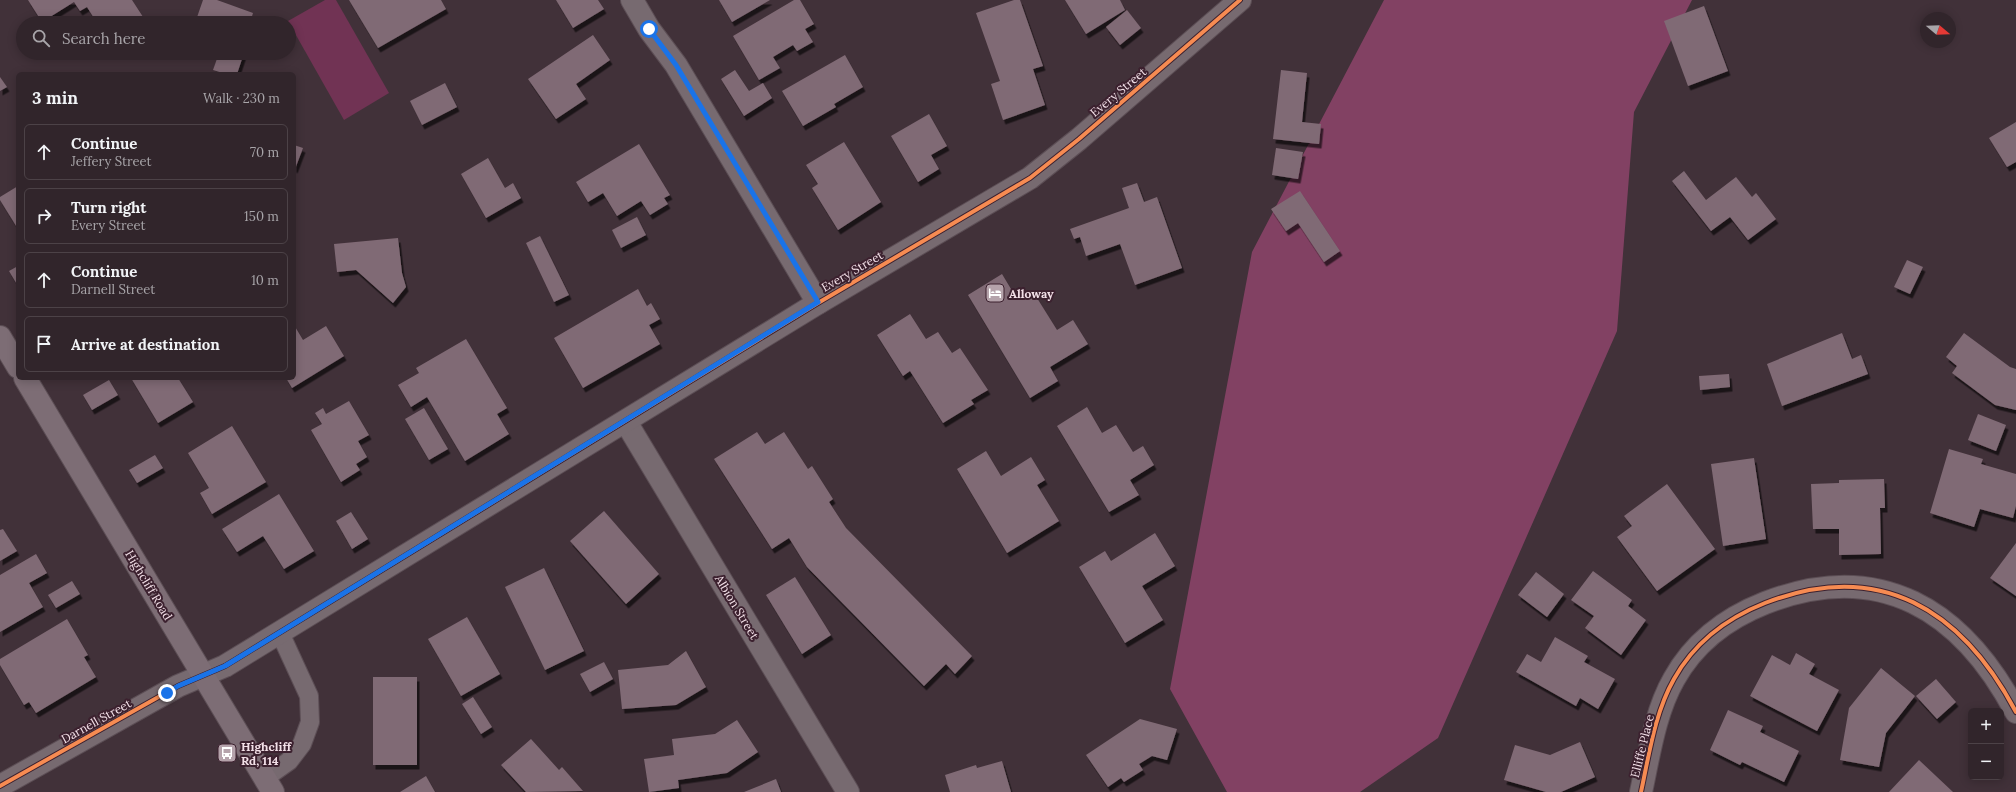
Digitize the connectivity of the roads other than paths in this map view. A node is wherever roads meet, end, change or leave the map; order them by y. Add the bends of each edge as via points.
1 (632, 0) edge
2 (1240, 0) edge
3 (818, 302) junction
4 (0, 337) edge
5 (16, 364) edge
6 (26, 380) edge
7 (626, 422) junction
8 (280, 633) junction
9 (203, 676) junction
10 (2016, 712) edge
11 (269, 785) edge
12 (0, 786) edge
13 (848, 792) edge
14 (1641, 792) edge

1 - 3 street via 649,29 676,65
2 - 3 street, Every Street via 1030,178
3 - 7 street, Every Street
4 - 5 main road
6 - 9 main road, Highcliff Road
7 - 8 street, Every Street
7 - 13 street, Albion Street
8 - 9 street, Every Street
8 - 11 lane via 310,696 310,722 302,744
9 - 11 main road, Highcliff Road
9 - 12 street, Darnell Street via 178,686
10 - 14 street, Elliffe Place via 1985,661 1956,630 1922,606 1891,593 1854,586 1819,587 1789,594 1752,608 1723,625 1695,648 1674,679 1659,714

